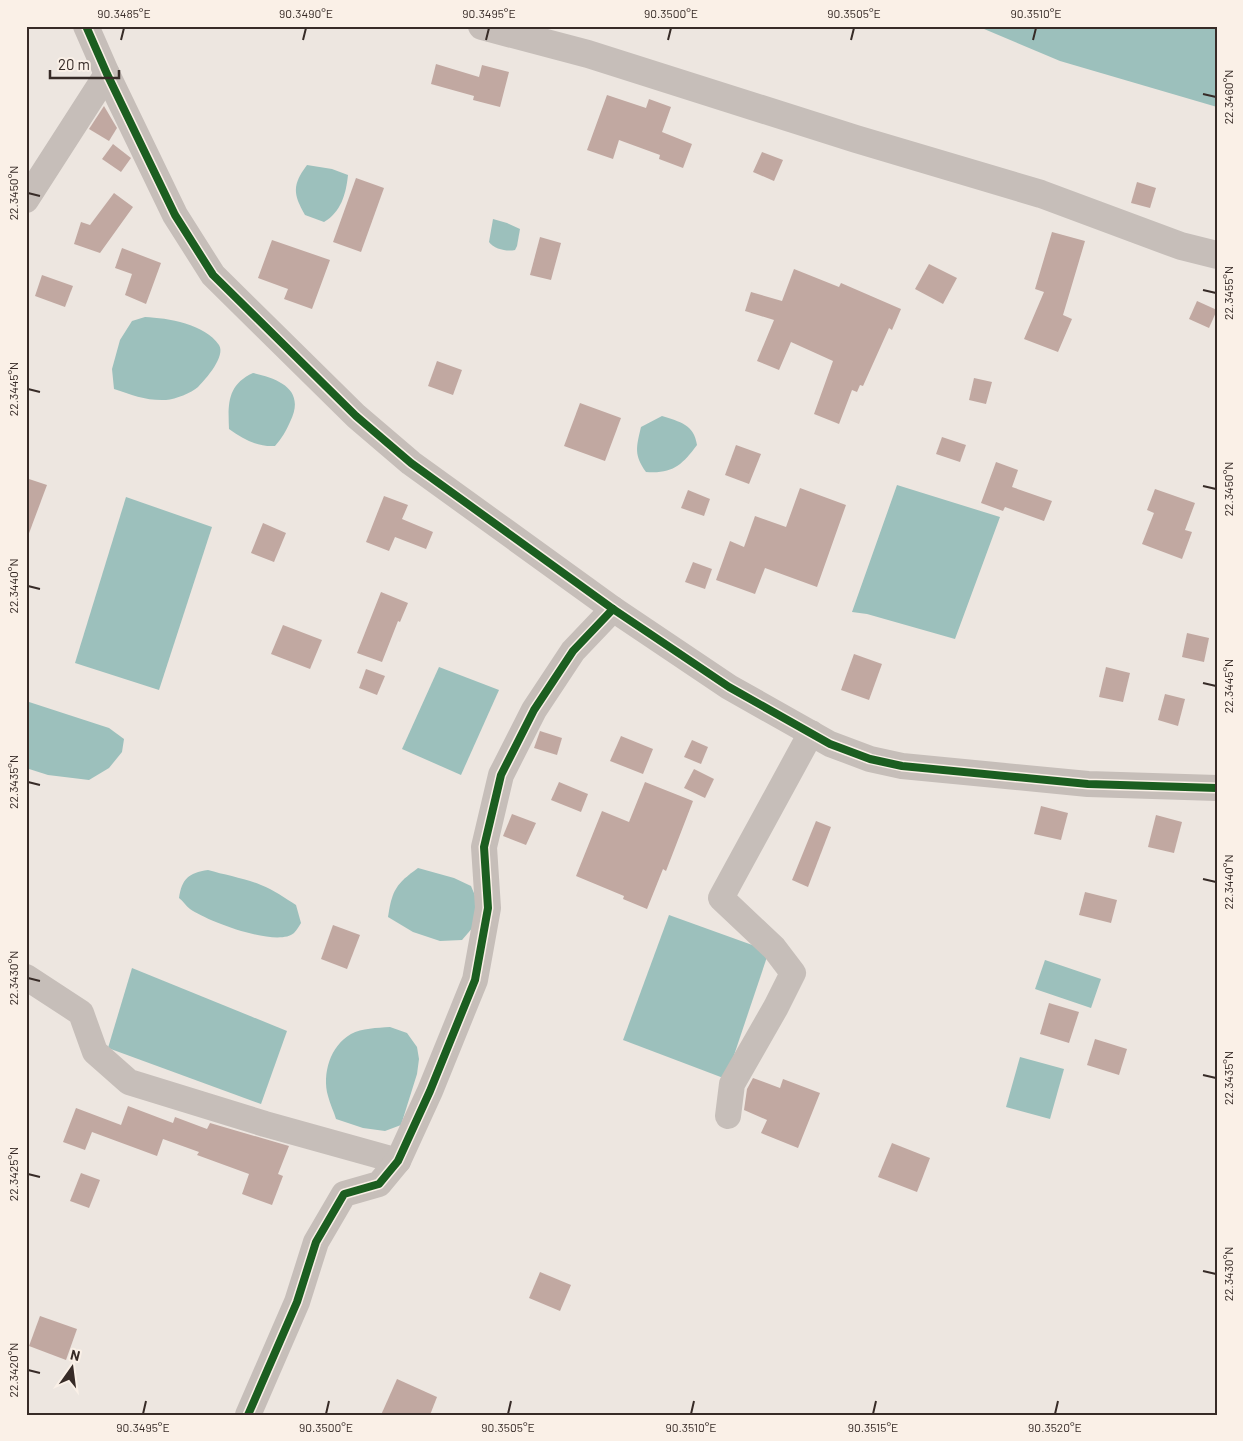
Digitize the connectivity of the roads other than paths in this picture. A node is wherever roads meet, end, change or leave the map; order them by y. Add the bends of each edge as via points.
1 (86, 26) edge
2 (482, 26) edge
3 (107, 74) junction
4 (26, 200) edge
5 (1217, 255) edge
6 (613, 609) junction
7 (811, 733) junction
8 (1217, 788) edge
9 (26, 977) edge
10 (728, 1116) dead end
11 (398, 1161) junction
12 (248, 1415) edge

1 - 3 street
2 - 5 street via 588,54 1041,194 1181,246
3 - 4 street
3 - 6 street via 175,216 213,275 356,416 411,463
6 - 7 street via 729,687
6 - 11 street via 573,651 534,710 501,775 484,847 488,908 475,980
7 - 8 street via 870,759 902,766 1088,784
7 - 10 street via 721,898 774,948 793,973 732,1084
9 - 11 street via 81,1013 95,1052 129,1082
11 - 12 street via 378,1184 344,1194 316,1242 297,1302

